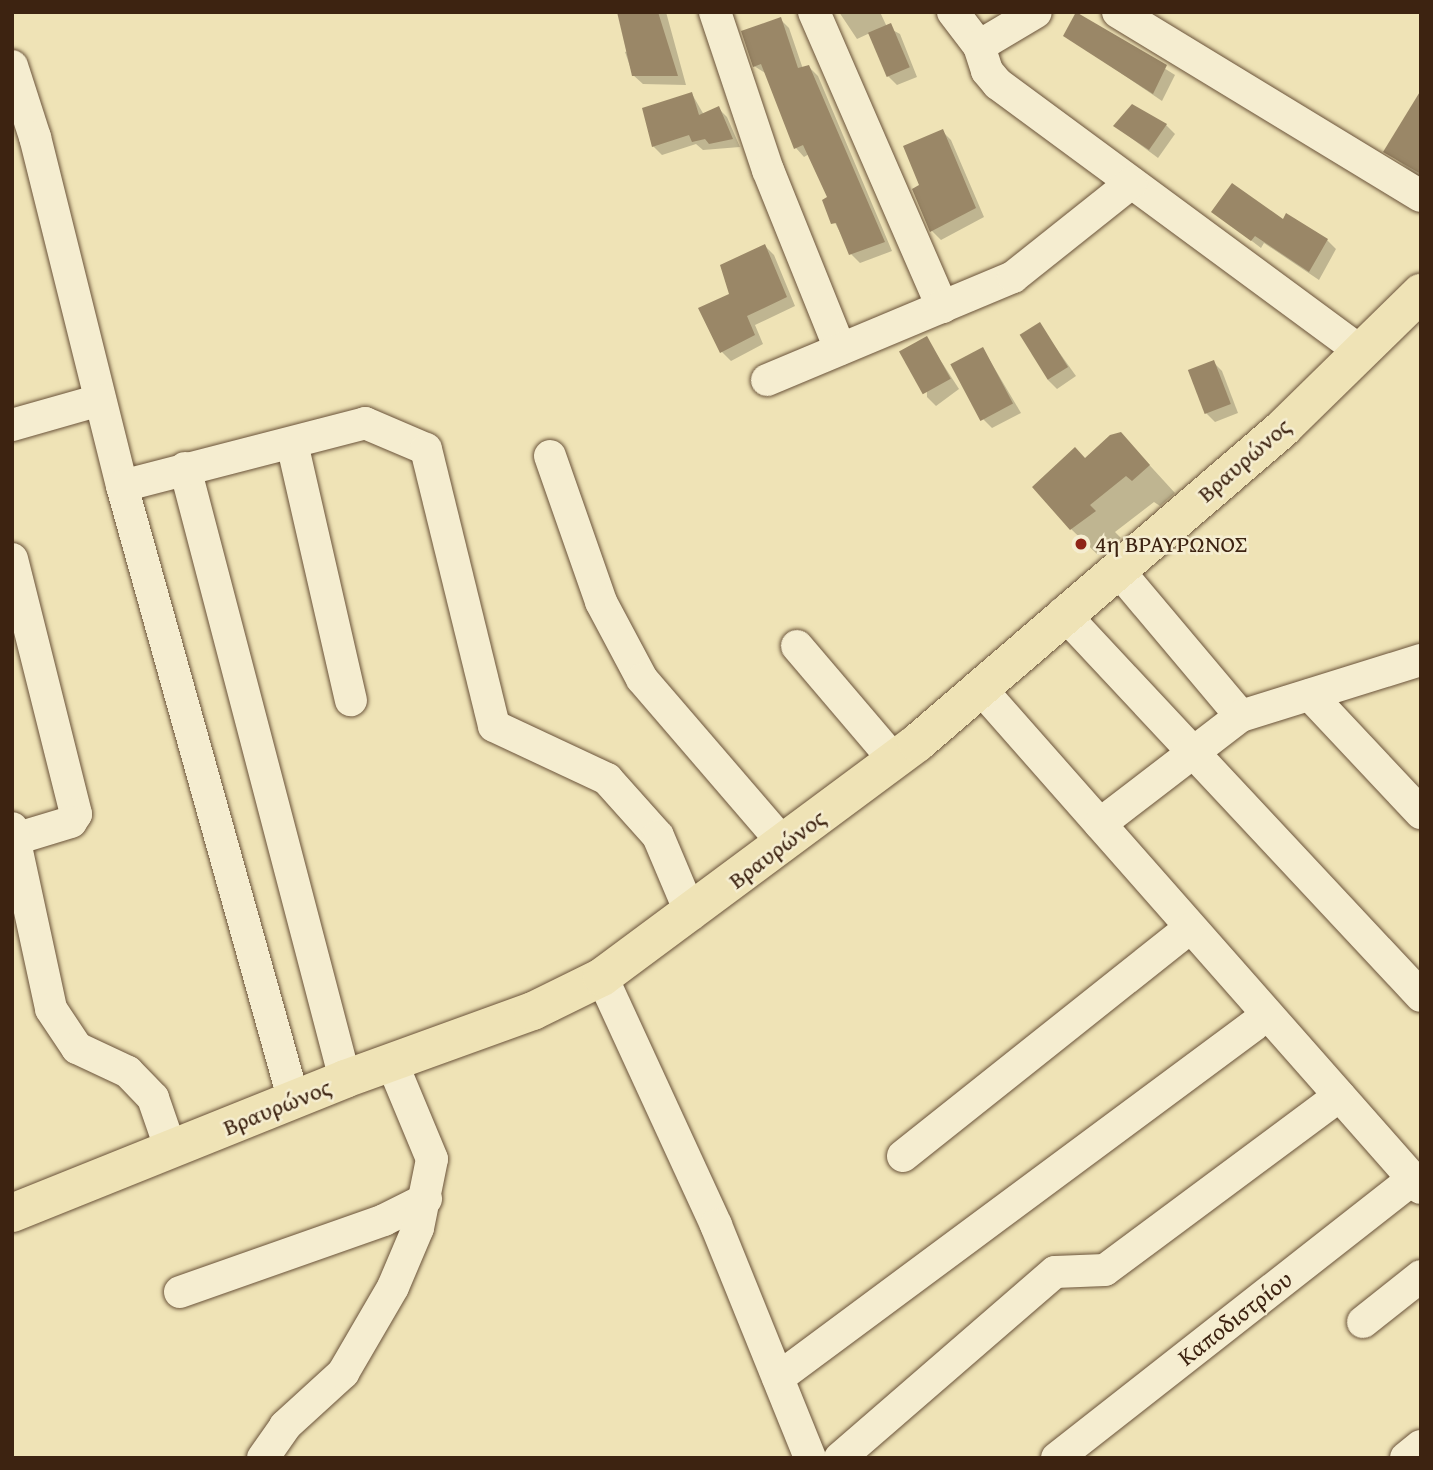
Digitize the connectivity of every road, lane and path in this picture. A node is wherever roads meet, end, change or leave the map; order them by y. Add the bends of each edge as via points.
1 (715, 12) edge
2 (814, 12) edge
3 (953, 12) edge
4 (1118, 12) edge
5 (1025, 15) edge
6 (979, 46) junction
7 (12, 66) edge
8 (1131, 183) junction
9 (1421, 196) edge
10 (1417, 300) edge
11 (942, 307) junction
12 (840, 349) junction
13 (1363, 353) junction
14 (767, 380) dead end
15 (100, 401) junction
16 (12, 425) edge
17 (292, 443) junction
18 (550, 456) dead end
19 (185, 468) junction
20 (122, 486) junction
21 (12, 559) edge
22 (1117, 569) junction
23 (1063, 614) junction
24 (797, 646) dead end
25 (1421, 660) edge
26 (981, 689) junction
27 (1310, 695) junction
28 (351, 700) dead end
29 (1241, 716) junction
30 (1192, 754) junction
31 (895, 761) junction
32 (1421, 813) edge
33 (1100, 824) junction
34 (14, 834) edge
35 (784, 844) junction
36 (691, 914) junction
37 (1188, 929) junction
38 (601, 977) junction
39 (1421, 996) edge
40 (1266, 1016) junction
41 (393, 1063) junction
42 (345, 1079) junction
43 (1339, 1096) junction
44 (294, 1101) junction
45 (171, 1150) junction
46 (902, 1156) dead end
47 (1417, 1184) edge
48 (426, 1199) junction
49 (12, 1213) edge
50 (1421, 1276) edge
51 (180, 1292) dead end
52 (1363, 1322) dead end
53 (778, 1378) junction
54 (1421, 1446) edge
55 (263, 1458) edge
56 (810, 1458) edge
57 (840, 1458) edge
58 (1057, 1458) edge
59 (1406, 1458) edge

1 - 12 street via 768,170
2 - 11 street
3 - 6 street
4 - 9 street
5 - 6 street
6 - 8 street via 987,71 998,84
7 - 15 street via 35,137
8 - 11 street via 1013,277
8 - 13 street
10 - 13 main road, Βραυρώνος
11 - 12 street
12 - 14 street
13 - 22 main road, Βραυρώνος
15 - 16 street
15 - 20 street
17 - 19 street
17 - 28 street
17 - 36 street via 365,423 426,449 494,726 607,779 657,836
18 - 35 street via 601,602 642,679
19 - 20 street
19 - 42 street
20 - 44 street
21 - 34 street via 76,814 71,822
22 - 23 main road, Βραυρώνος
22 - 29 street
23 - 26 main road, Βραυρώνος
23 - 30 street
24 - 31 street
25 - 27 street
26 - 31 main road, Βραυρώνος
26 - 33 street
27 - 29 street
27 - 32 street
29 - 30 street
30 - 33 street
30 - 39 street
31 - 35 main road, Βραυρώνος
33 - 37 street
34 - 45 street via 51,1009 78,1048 128,1072 153,1098
35 - 36 main road, Βραυρώνος
36 - 38 main road, Βραυρώνος
37 - 40 street
37 - 46 street
38 - 41 main road, Βραυρώνος via 533,1011
38 - 53 street via 716,1225
40 - 43 street
40 - 53 street
41 - 42 main road, Βραυρώνος
41 - 48 street via 432,1159
42 - 44 main road, Βραυρώνος
43 - 47 street
43 - 57 street via 1105,1270 1055,1272
44 - 45 main road, Βραυρώνος
45 - 49 main road, Βραυρώνος
47 - 58 street, Καποδιστρίου
48 - 51 street via 384,1220
48 - 55 street via 418,1228 366,1338 343,1373 285,1426
50 - 52 street
53 - 56 street
54 - 59 street

